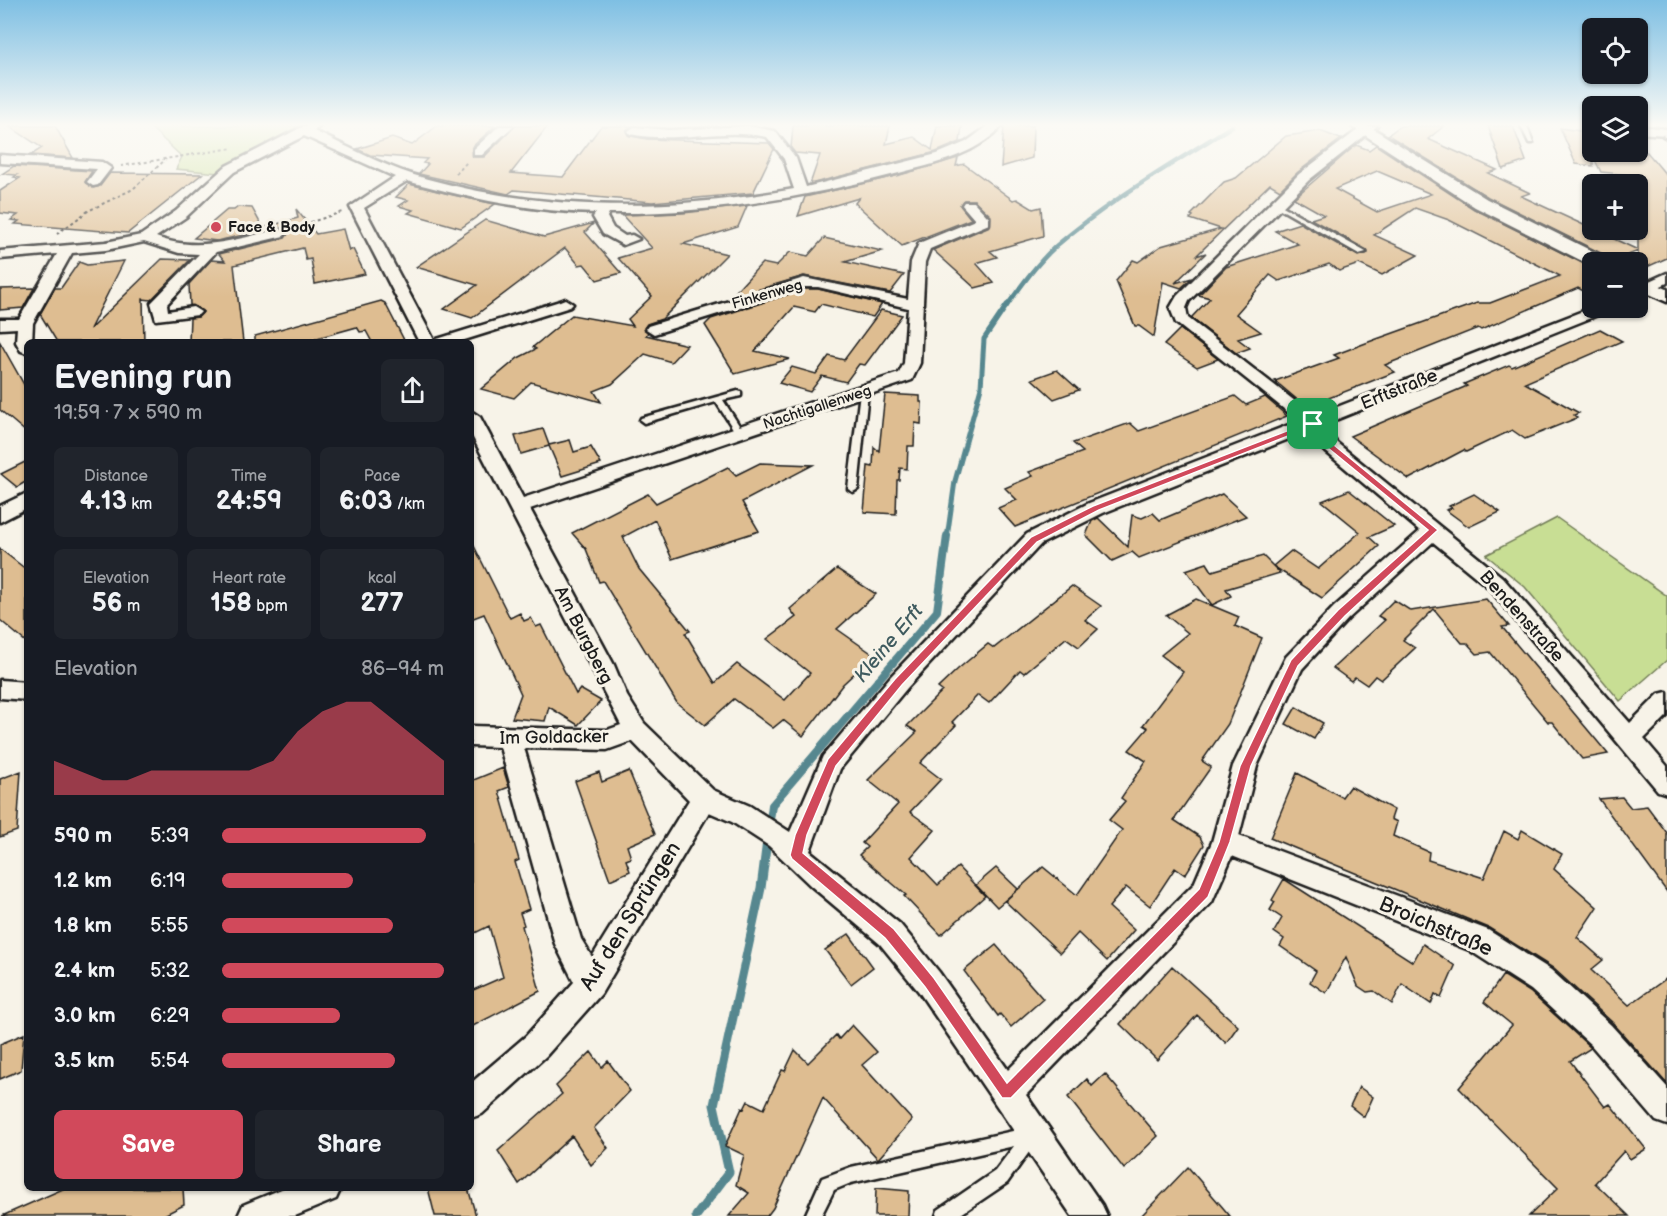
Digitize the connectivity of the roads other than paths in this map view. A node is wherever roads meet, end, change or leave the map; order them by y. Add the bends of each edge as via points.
1 (215, 183) edge
2 (395, 183) edge
3 (427, 183) edge
4 (798, 183) edge
5 (848, 183) edge
6 (1298, 183) edge
7 (1449, 183) edge
8 (801, 192) junction
9 (969, 205) dead end
10 (1277, 205) junction
11 (605, 209) junction
12 (279, 233) road end
13 (145, 238) junction
14 (632, 239) dead end
15 (66, 251) junction
16 (210, 251) junction
17 (1362, 252) dead end
18 (1582, 254) edge
19 (0, 255) edge
20 (1667, 277) edge
21 (1648, 284) edge
22 (1648, 289) edge
23 (1667, 296) edge
24 (565, 304) dead end
25 (916, 305) junction
26 (193, 312) dead end
27 (1582, 316) edge
28 (161, 317) junction
29 (25, 323) junction
30 (0, 324) edge
31 (654, 328) dead end
32 (162, 333) dead end
33 (24, 339) edge
34 (425, 339) edge
35 (451, 339) edge
36 (864, 392) junction
37 (738, 394) dead end
38 (718, 399) junction
39 (644, 420) dead end
40 (474, 423) edge
41 (1313, 424) junction
42 (740, 433) junction
43 (853, 489) dead end
44 (24, 502) edge
45 (519, 506) junction
46 (0, 515) edge
47 (1434, 530) junction
48 (0, 689) edge
49 (24, 692) edge
50 (1667, 701) edge
51 (636, 730) junction
52 (474, 736) edge
53 (1629, 738) junction
54 (510, 739) junction
55 (1667, 783) edge
56 (704, 798) junction
57 (1224, 842) junction
58 (787, 846) junction
59 (591, 984) junction
60 (1006, 1094) junction
61 (474, 1099) edge
62 (1667, 1110) edge
63 (1034, 1134) junction
64 (317, 1191) edge
65 (254, 1216) edge
66 (813, 1216) edge
67 (944, 1216) edge
68 (1091, 1216) edge

1 - 13 street via 181,214
2 - 34 street via 357,207
3 - 11 street via 517,202
4 - 8 street
5 - 8 street
6 - 10 street, Bendenstraße
7 - 18 street
8 - 11 street via 672,207
9 - 25 street, Nachtigallenweg via 984,221 924,246 918,262
10 - 17 lane
10 - 41 street, Bendenstraße via 1182,299 1178,308 1181,320 1190,330
11 - 14 street via 600,217 608,231 623,241
12 - 16 street
13 - 15 street
13 - 16 street via 176,249
15 - 19 street
15 - 29 street
16 - 28 street via 159,303
20 - 21 street
22 - 23 street
24 - 35 street
25 - 31 street, Finkenweg via 804,282
25 - 36 street, Nachtigallenweg via 912,363 906,376
26 - 28 street
27 - 41 street, Erftstraße
28 - 32 street
29 - 30 street
29 - 33 street
36 - 42 street, Nachtigallenweg
36 - 43 lane
37 - 38 lane
38 - 39 lane
38 - 42 lane
40 - 45 street, Am Burgberg
41 - 47 street, Bendenstraße via 1331,447
41 - 58 street, Erftstraße via 1096,508 1034,539 899,682 831,763 801,835
42 - 45 street, Nachtigallenweg
44 - 46 street
45 - 51 street, Am Burgberg
47 - 53 street, Bendenstraße via 1495,582
47 - 57 street via 1341,613 1294,663 1245,766
48 - 49 street
50 - 53 street
51 - 54 street, Im Goldacker via 607,740
51 - 56 street, Am Burgberg
52 - 54 street, Im Goldacker
53 - 55 street, Bendenstraße
54 - 59 street via 569,944
56 - 58 street, Am Burgberg via 741,814
56 - 59 street, Auf den Sprüngen
57 - 60 street via 1203,893
57 - 62 street, Broichstraße via 1478,940 1541,980 1602,1035
58 - 60 street, Am Burgberg via 890,934 929,982
59 - 61 street, Auf den Sprüngen via 536,1046
60 - 63 street, Am Burgberg
63 - 66 lane via 850,1175 828,1185
63 - 67 lane via 1001,1177
63 - 68 street, Am Burgberg
64 - 65 street

